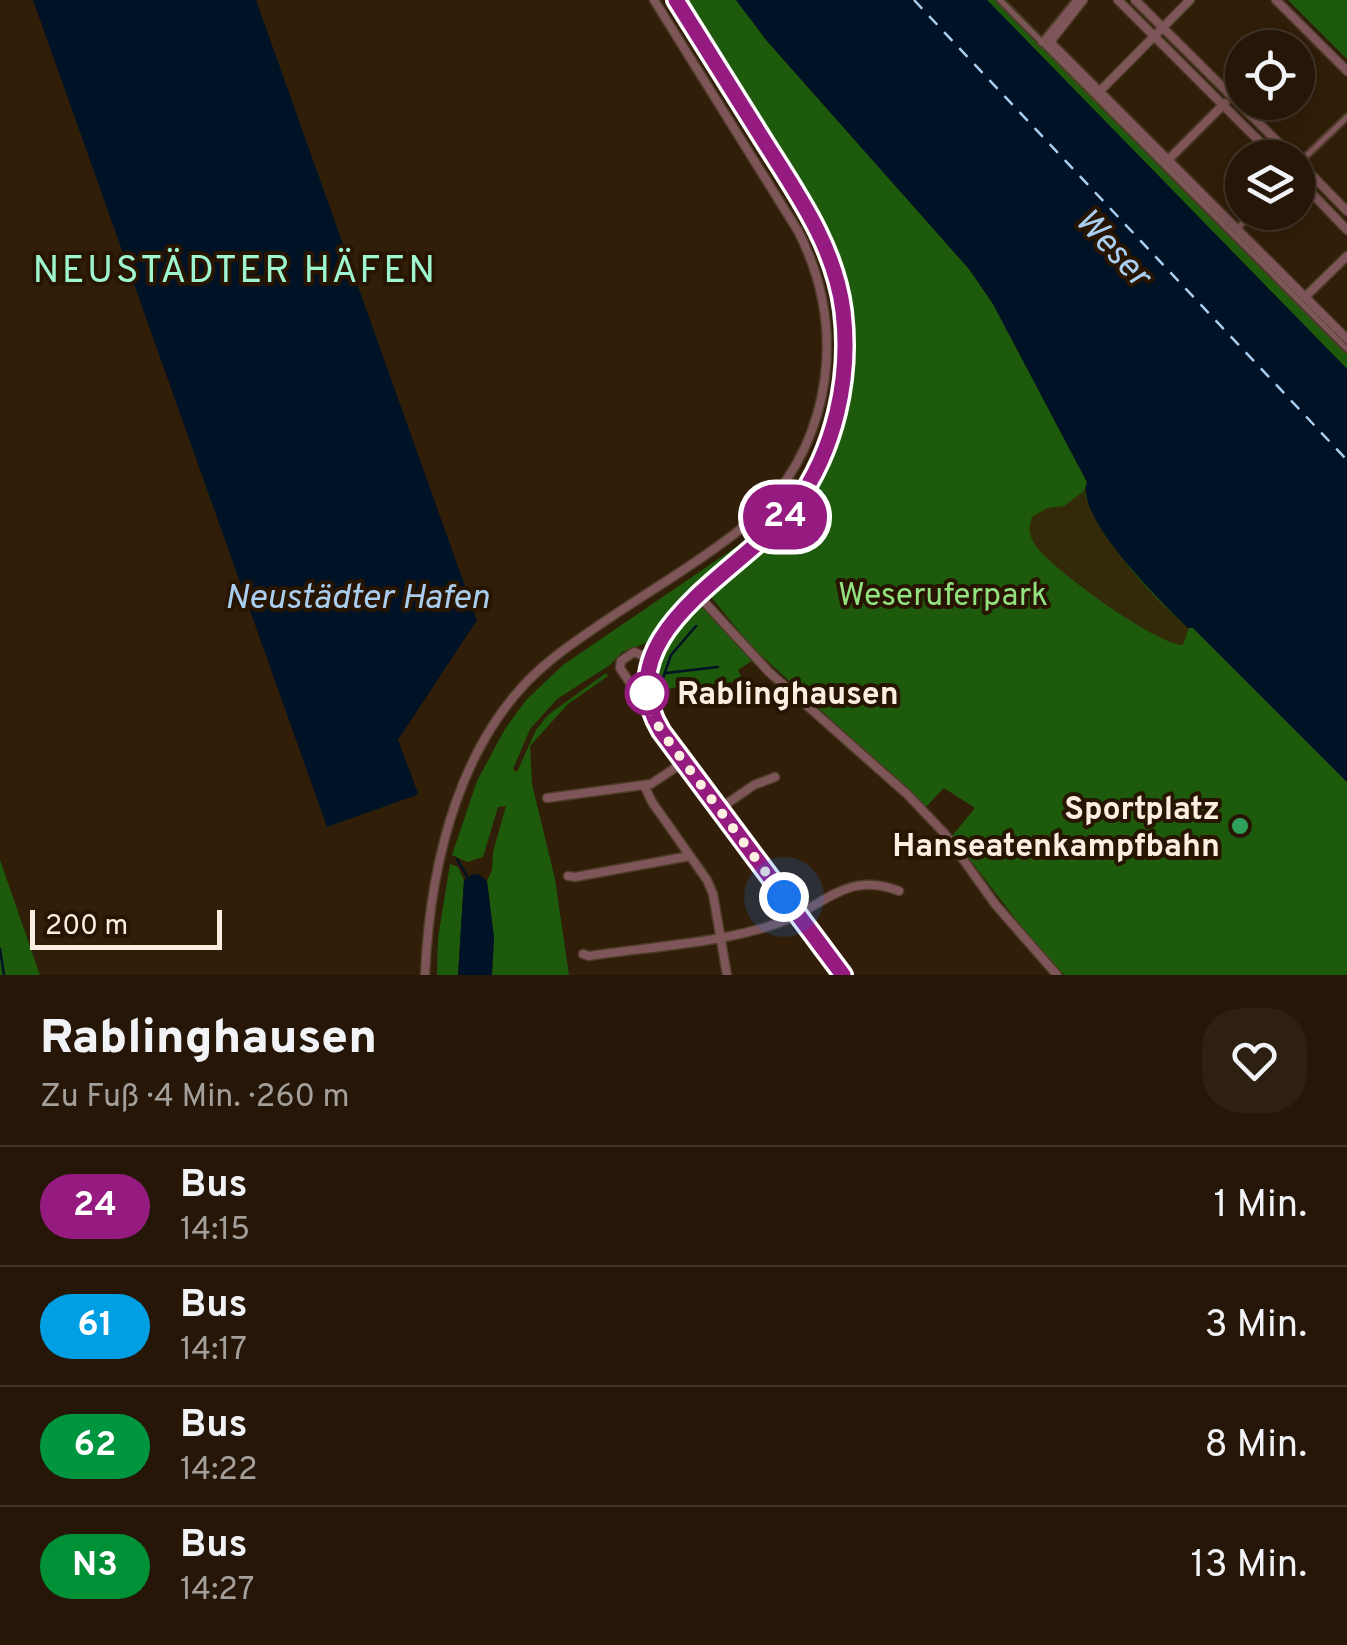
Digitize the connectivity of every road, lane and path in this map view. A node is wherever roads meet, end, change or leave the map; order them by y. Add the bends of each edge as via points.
1 (654, 0) edge
2 (676, 0) edge
3 (1000, 0) edge
4 (1080, 0) edge
5 (1118, 0) edge
6 (1136, 0) edge
7 (1190, 0) edge
8 (1276, 0) edge
9 (1164, 27) junction
10 (1154, 36) junction
11 (1046, 41) junction
12 (1347, 71) edge
13 (1225, 89) edge
14 (1100, 92) junction
15 (1223, 105) junction
16 (1347, 117) edge
17 (1256, 120) edge
18 (1258, 140) edge
19 (1276, 140) edge
20 (1315, 145) edge
21 (1168, 160) junction
22 (1315, 179) edge
23 (1315, 197) edge
24 (1347, 211) edge
25 (1225, 217) edge
26 (1238, 230) edge
27 (1347, 230) edge
28 (1347, 256) edge
29 (1305, 298) junction
30 (1347, 339) edge
31 (1347, 349) edge
32 (697, 594) junction
33 (652, 660) junction
34 (648, 700) joint
35 (654, 720) junction
36 (684, 762) junction
37 (775, 777) dead end
38 (644, 785) junction
39 (547, 798) dead end
40 (719, 809) junction
41 (690, 856) junction
42 (568, 876) dead end
43 (899, 891) dead end
44 (798, 914) junction
45 (720, 936) junction
46 (583, 954) dead end
47 (425, 975) edge
48 (727, 975) edge
49 (843, 975) edge
50 (1057, 975) edge

1 - 47 street via 812,261 828,342 821,404 806,449 758,514 552,659 509,703 476,759 440,854
2 - 32 street via 808,210 838,285 845,330 840,402 805,490 764,541
3 - 11 street
4 - 11 street
5 - 10 street
6 - 9 street
7 - 9 street
8 - 12 street
9 - 10 street
9 - 13 street
10 - 14 street
10 - 15 street
11 - 14 street
11 - 31 street
14 - 21 street
15 - 18 street
15 - 21 street
16 - 20 street
17 - 19 street
21 - 25 street
22 - 24 street
23 - 27 street
26 - 29 street
28 - 29 street
29 - 30 street
32 - 33 street via 667,629
32 - 50 street via 769,672 908,795
33 - 34 street
33 - 35 street via 634,652 620,668
34 - 35 street
35 - 36 street
36 - 38 street
36 - 40 street
37 - 40 street
38 - 39 street
38 - 41 street
40 - 44 street
41 - 42 street
41 - 45 street via 712,894
43 - 44 street via 857,883
44 - 45 street
44 - 49 street
45 - 46 street
45 - 48 street

